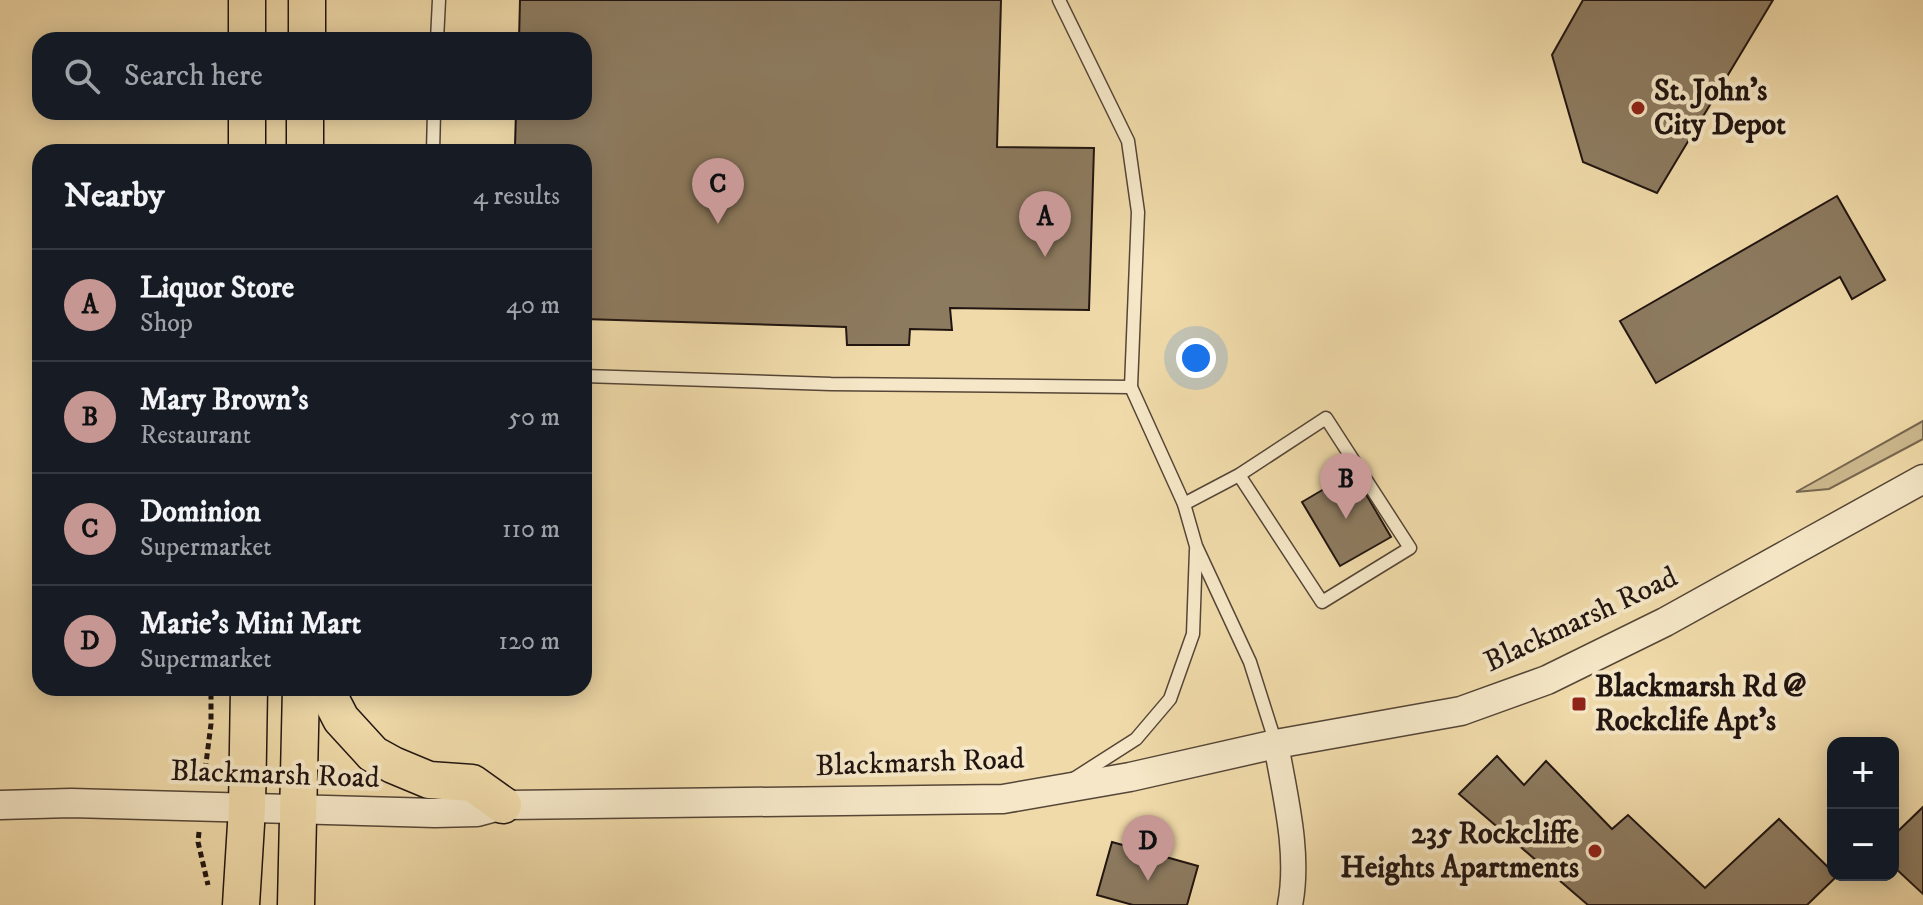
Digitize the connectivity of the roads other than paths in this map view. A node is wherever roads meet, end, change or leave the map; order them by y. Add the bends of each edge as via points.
1 (247, 0) edge
2 (307, 0) edge
3 (439, 0) edge
4 (1059, 0) edge
5 (247, 32) edge
6 (307, 32) edge
7 (437, 32) edge
8 (247, 120) edge
9 (305, 120) edge
10 (434, 120) edge
11 (247, 144) edge
12 (305, 144) edge
13 (433, 144) edge
14 (592, 376) edge
15 (1131, 387) junction
16 (1239, 475) junction
17 (1923, 479) edge
18 (1184, 504) junction
19 (1196, 546) junction
20 (249, 696) edge
21 (301, 696) edge
22 (329, 696) edge
23 (1276, 744) junction
24 (1057, 789) junction
25 (0, 805) edge
26 (503, 805) junction
27 (247, 808) junction
28 (299, 810) junction
29 (226, 899) edge
30 (296, 905) edge
31 (1290, 905) edge

1 - 5 main road
2 - 6 main road
3 - 7 lane
4 - 15 lane via 1128,141 1138,212
8 - 11 main road
9 - 12 main road
10 - 13 lane
14 - 15 lane
15 - 18 lane
16 - 16 lane via 1326,418 1410,548 1322,602
16 - 18 lane
17 - 23 street, Blackmarsh Road via 1665,622 1547,680 1461,711
18 - 19 lane
19 - 23 lane via 1250,662
19 - 24 lane via 1193,634 1170,699 1136,739
20 - 27 main road
21 - 28 main road
22 - 26 main road via 341,719 373,754 429,780 472,783
23 - 24 street, Blackmarsh Road
23 - 31 street via 1295,879
24 - 26 street, Blackmarsh Road via 1003,799
25 - 27 street, Blackmarsh Road
26 - 28 street, Blackmarsh Road via 477,812
27 - 28 street, Blackmarsh Road
27 - 29 main road
28 - 30 main road

